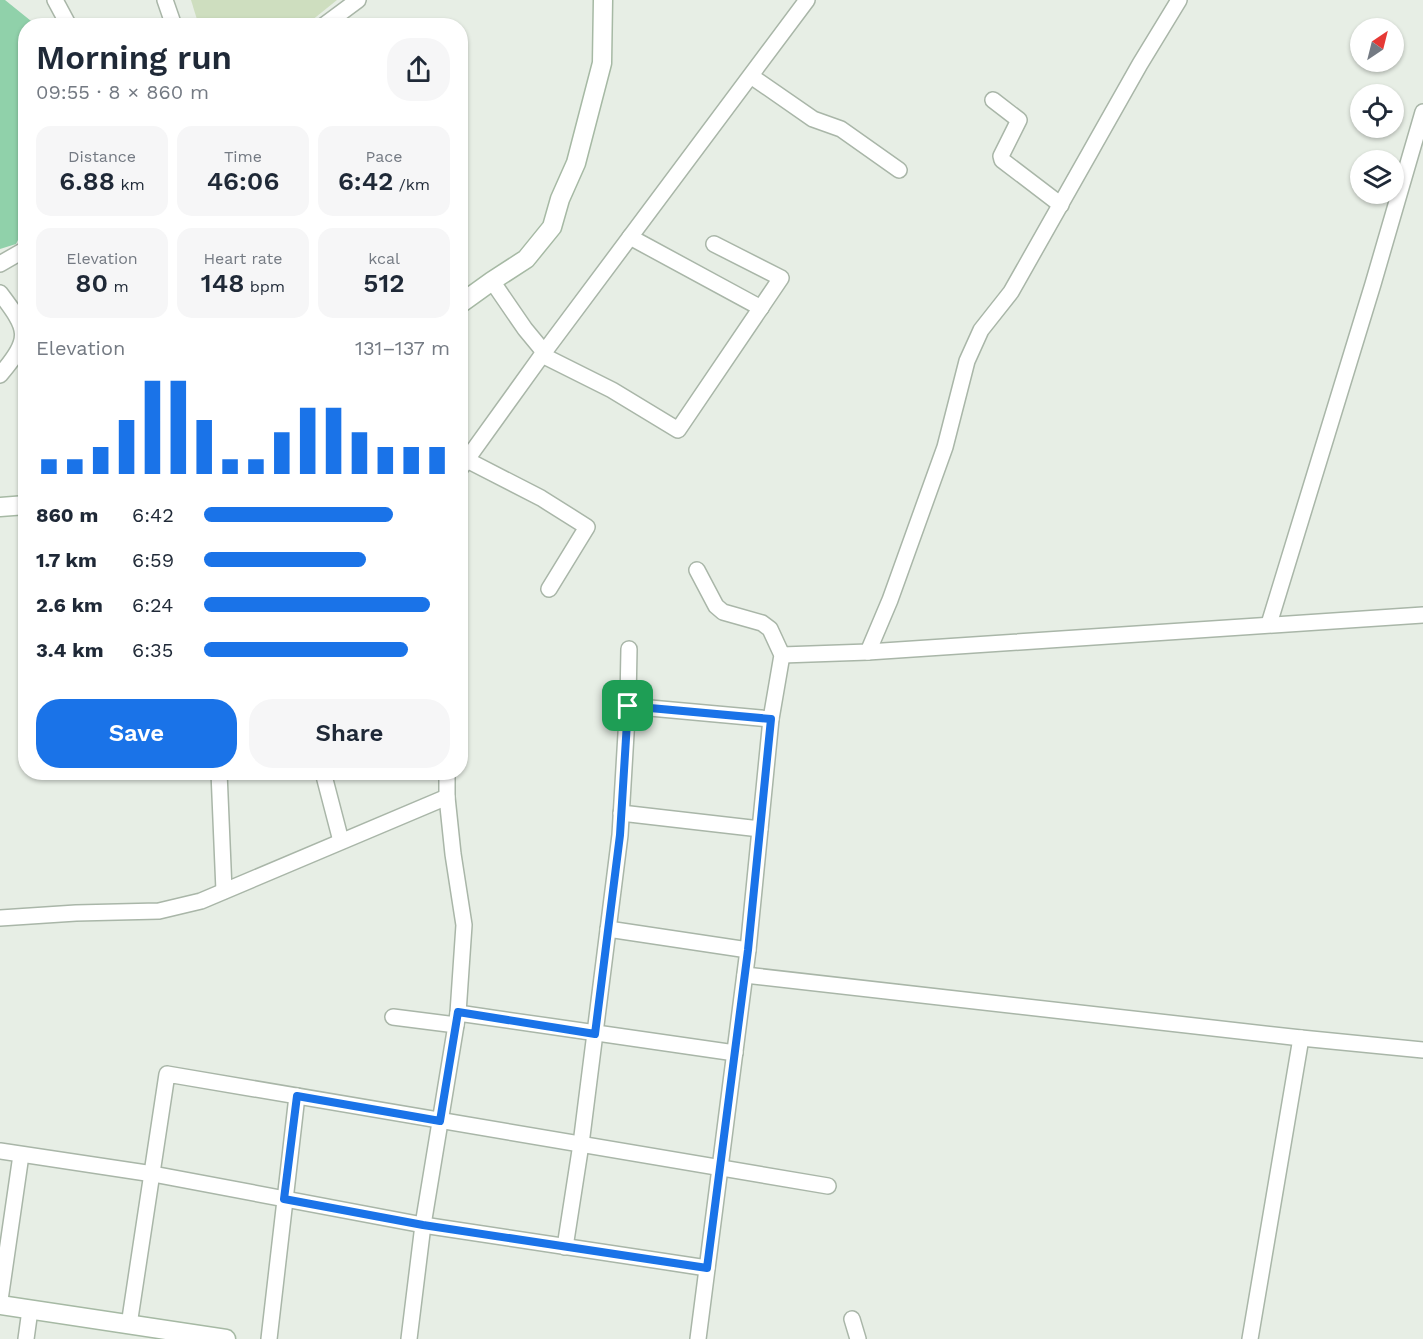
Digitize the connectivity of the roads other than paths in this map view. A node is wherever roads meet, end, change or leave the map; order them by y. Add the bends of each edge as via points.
1 (55, 0) edge
2 (165, 0) edge
3 (358, 0) edge
4 (603, 0) edge
5 (807, 0) edge
6 (1179, 0) edge
7 (65, 18) edge
8 (171, 18) edge
9 (333, 18) edge
10 (750, 76) junction
11 (993, 100) dead end
12 (1423, 112) edge
13 (899, 170) dead end
14 (1061, 205) junction
15 (630, 237) junction
16 (714, 244) dead end
17 (18, 254) edge
18 (0, 264) edge
19 (492, 281) junction
20 (0, 292) edge
21 (468, 298) edge
22 (761, 308) junction
23 (18, 316) edge
24 (18, 350) edge
25 (543, 353) junction
26 (0, 375) edge
27 (468, 459) edge
28 (468, 467) edge
29 (18, 506) edge
30 (0, 507) edge
31 (697, 570) dead end
32 (549, 589) dead end
33 (1423, 615) edge
34 (1269, 624) junction
35 (628, 649) dead end
36 (868, 652) junction
37 (782, 655) junction
38 (628, 706) junction
39 (771, 719) junction
40 (219, 780) edge
41 (325, 780) edge
42 (447, 780) edge
43 (447, 797) junction
44 (621, 813) junction
45 (760, 829) junction
46 (341, 841) junction
47 (224, 891) junction
48 (0, 918) edge
49 (608, 929) junction
50 (748, 950) junction
51 (745, 975) junction
52 (393, 1017) dead end
53 (457, 1019) junction
54 (595, 1034) junction
55 (1301, 1038) junction
56 (1423, 1050) edge
57 (735, 1053) junction
58 (297, 1096) junction
59 (440, 1121) junction
60 (581, 1144) junction
61 (0, 1151) edge
62 (21, 1155) junction
63 (720, 1168) junction
64 (153, 1174) junction
65 (828, 1186) dead end
66 (284, 1199) junction
67 (423, 1225) junction
68 (565, 1247) junction
69 (707, 1268) junction
70 (0, 1300) edge
71 (0, 1305) edge
72 (30, 1310) junction
73 (852, 1319) dead end
74 (129, 1325) junction
75 (172, 1335) edge
76 (26, 1339) edge
77 (226, 1339) edge
78 (269, 1339) edge
79 (408, 1339) edge
80 (698, 1339) edge
81 (858, 1339) edge
82 (1250, 1339) edge

1 - 7 street
2 - 8 street
3 - 9 street
4 - 19 street via 602,63 576,163 552,227 526,259
5 - 10 street
6 - 14 street
10 - 13 street via 813,119 841,129
10 - 15 street
11 - 14 street via 1019,120 1002,160
12 - 34 street
14 - 36 street via 1011,292 981,330 967,361 945,447
15 - 22 street
15 - 25 street
16 - 22 street via 781,278
17 - 18 street
19 - 21 street
19 - 25 street
20 - 23 street
22 - 25 street via 678,430
24 - 26 street
25 - 27 street
28 - 32 street via 535,495 587,527
29 - 30 street
31 - 37 street via 716,606 723,612 762,623 770,629
33 - 34 street
34 - 36 street
35 - 38 street
36 - 37 street
37 - 39 street
38 - 39 street
38 - 44 street
39 - 45 street
40 - 47 street
41 - 46 street
42 - 43 street
43 - 46 street
43 - 53 street via 464,925
44 - 45 street
44 - 49 street
45 - 50 street
46 - 47 street
47 - 48 street via 159,912
49 - 50 street
49 - 54 street
50 - 51 street
51 - 55 street
51 - 57 street
52 - 53 street
53 - 54 street
53 - 59 street
54 - 57 street
54 - 60 street
55 - 56 street
55 - 82 street
57 - 63 street
58 - 59 street
58 - 64 street via 167,1074
58 - 66 street
59 - 60 street
59 - 67 street
60 - 63 street
60 - 68 street
61 - 62 street
62 - 64 street
62 - 70 street
63 - 65 street
63 - 69 street
64 - 66 street
64 - 74 street
66 - 67 street
66 - 78 street
67 - 68 street
67 - 79 street
68 - 69 street
69 - 80 street
71 - 72 street
72 - 74 street
72 - 76 street
73 - 81 street
74 - 75 street
75 - 77 street

